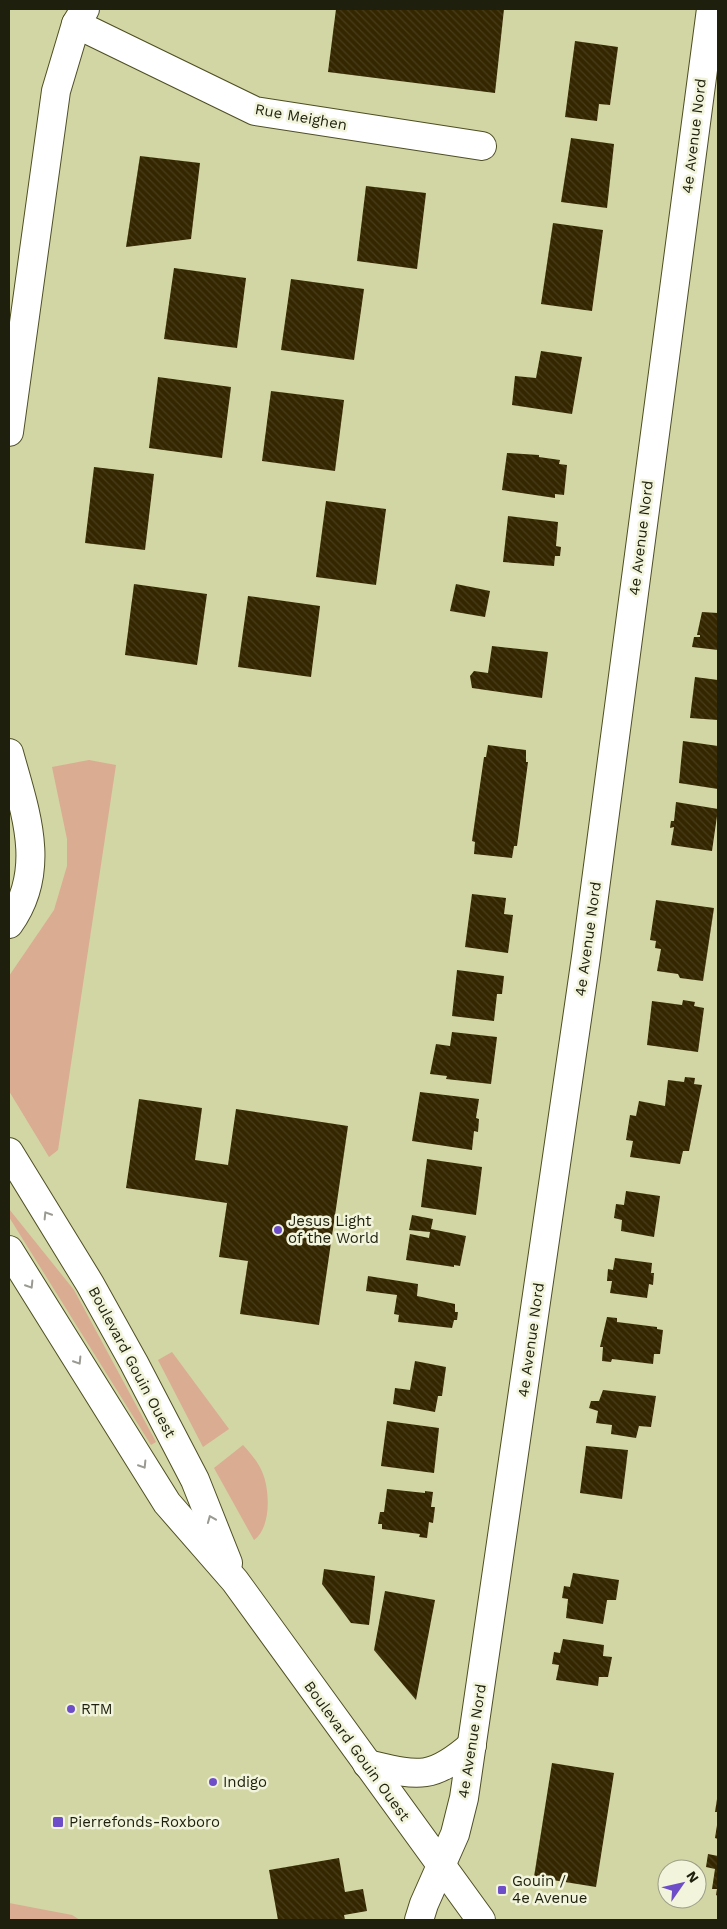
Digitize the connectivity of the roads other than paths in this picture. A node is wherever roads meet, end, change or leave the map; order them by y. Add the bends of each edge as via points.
1 (711, 9) edge
2 (80, 16) edge
3 (482, 146) dead end
4 (9, 432) edge
5 (9, 753) edge
6 (9, 924) edge
7 (9, 1152) edge
8 (9, 1250) edge
9 (235, 1581) junction
10 (472, 1745) junction
11 (367, 1764) junction
12 (441, 1865) junction
13 (419, 1920) edge
14 (481, 1920) edge

1 - 10 street, 4e Avenue Nord via 586,956
2 - 3 street, Rue Meighen via 255,111
2 - 4 street, Rue Meighen via 56,91
5 - 6 street via 26,813 31,850 27,889
9 -> 7 street, Boulevard Gouin Ouest via 195,1480 134,1364 90,1284
8 -> 9 street, Boulevard Gouin Ouest via 167,1503
9 - 11 street, Boulevard Gouin Ouest
10 - 11 street via 444,1768 422,1773
10 - 12 street, 4e Avenue Nord via 458,1824
11 - 12 street, Boulevard Gouin Ouest
12 - 13 street, 4e Avenue Nord
12 - 14 street, Boulevard Gouin Ouest

